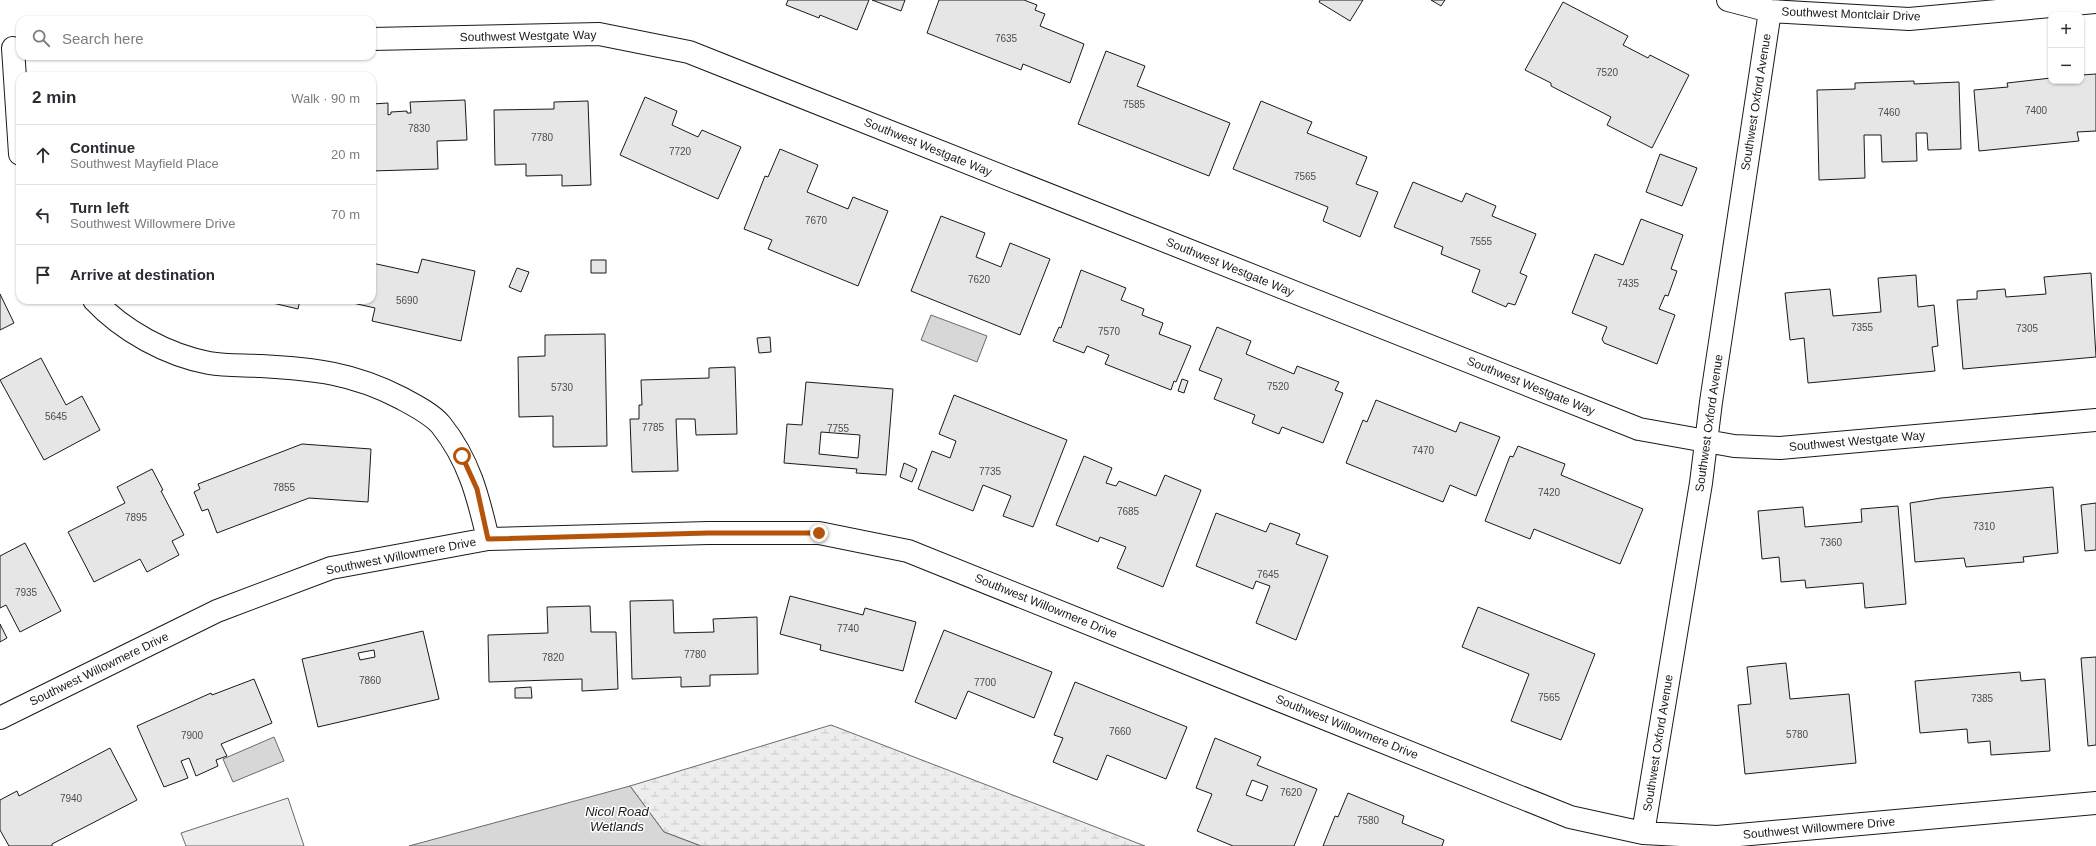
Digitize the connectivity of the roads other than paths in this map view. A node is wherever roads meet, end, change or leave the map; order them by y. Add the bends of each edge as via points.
1 (1728, 0) edge
2 (2096, 2) edge
3 (1770, 11) junction
4 (376, 40) edge
5 (11, 48) edge
6 (16, 107) edge
7 (98, 304) edge
8 (2096, 420) edge
9 (1706, 442) junction
10 (488, 539) junction
11 (0, 718) edge
12 (2096, 803) edge
13 (1643, 833) junction

1 - 3 street, Southwest Montclair Drive
2 - 3 street, Southwest Montclair Drive via 1909,19
3 - 9 street, Southwest Oxford Avenue
4 - 9 street, Southwest Westgate Way via 599,34 689,52 1639,429
5 - 6 street
7 - 10 street via 136,334 170,351 210,363 340,374 378,386 412,404 440,424 462,456 477,489
8 - 9 street, Southwest Westgate Way via 1780,448
9 - 13 street, Southwest Oxford Avenue
10 - 11 street, Southwest Willowmere Drive via 331,568 217,610
10 - 13 street, Southwest Willowmere Drive via 708,533 819,533 908,551 1570,817
12 - 13 street, Southwest Willowmere Drive via 1717,837

